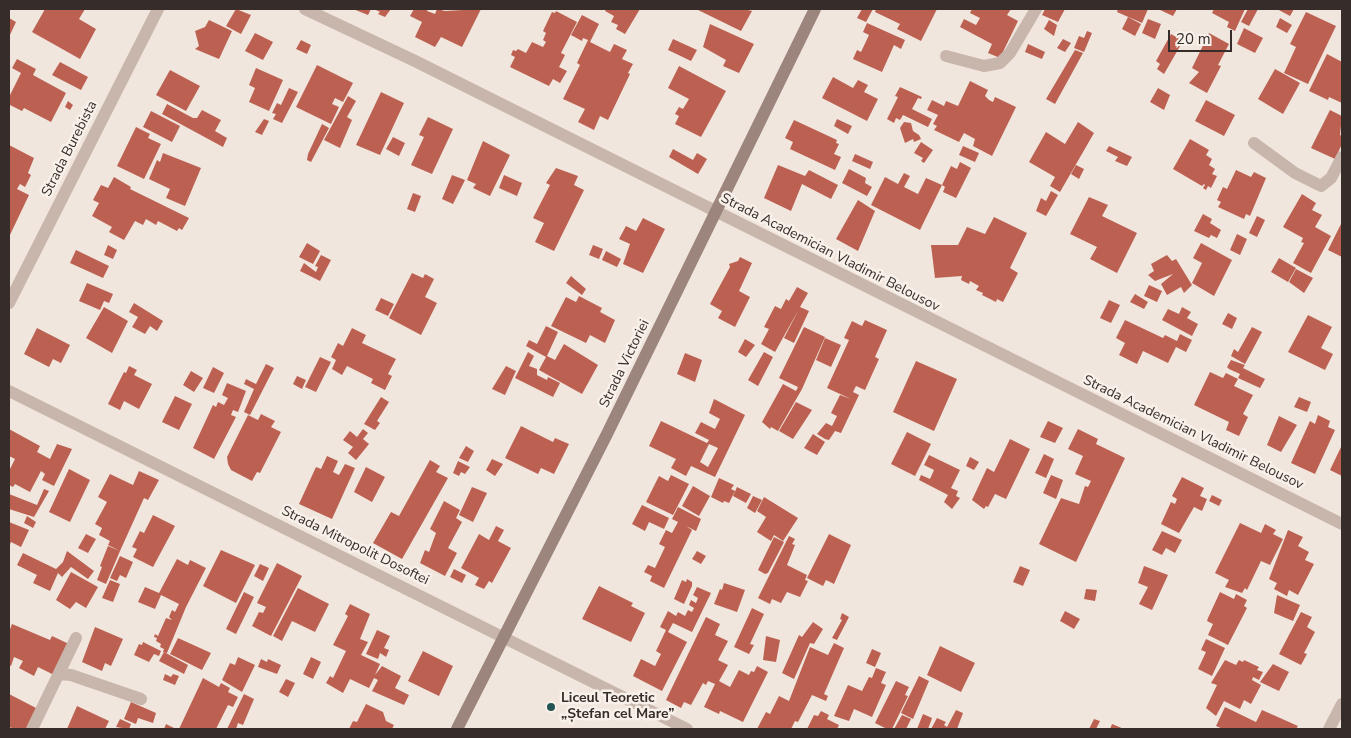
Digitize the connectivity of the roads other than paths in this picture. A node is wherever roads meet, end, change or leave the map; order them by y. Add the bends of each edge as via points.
1 (158, 9) edge
2 (305, 9) edge
3 (815, 9) edge
4 (1036, 9) edge
5 (946, 56) dead end
6 (1254, 143) dead end
7 (1342, 158) edge
8 (714, 212) junction
9 (9, 303) edge
10 (9, 391) edge
11 (1342, 524) edge
12 (504, 637) junction
13 (76, 638) dead end
14 (59, 674) junction
15 (141, 699) dead end
16 (1342, 704) edge
17 (32, 729) edge
18 (457, 729) edge
19 (686, 729) edge
20 (1329, 729) edge

1 - 9 street, Strada Burebista
2 - 8 street, Strada Academician Vladimir Belousov
3 - 8 street, Strada Victoriei
4 - 5 street via 1010,53 1000,63 984,66
6 - 7 street via 1295,173 1321,186 1331,178
8 - 11 street, Strada Academician Vladimir Belousov
8 - 12 street, Strada Victoriei via 629,391
10 - 12 street, Strada Mitropolit Dosoftei
12 - 18 street, Strada Victoriei
12 - 19 street, Strada Mitropolit Dosoftei
13 - 14 street
14 - 15 street
14 - 17 street
16 - 20 street

